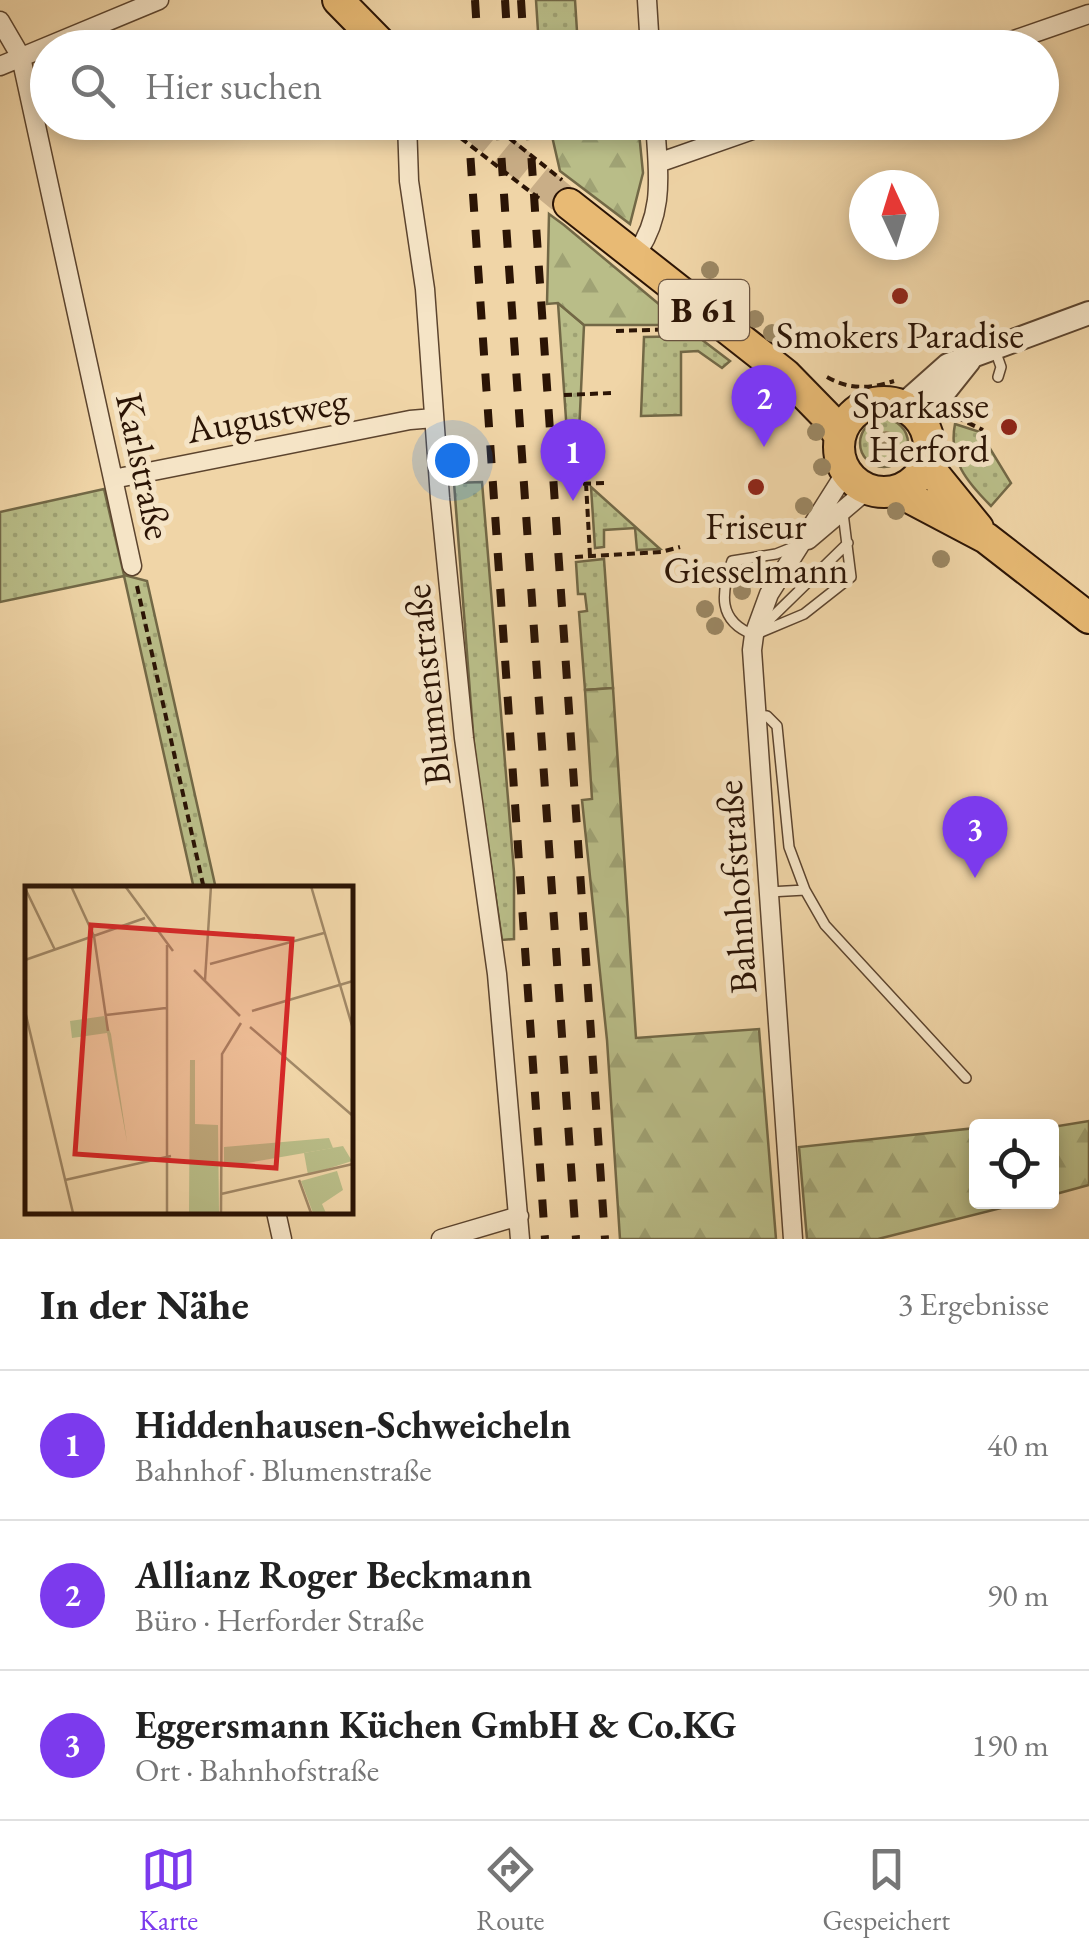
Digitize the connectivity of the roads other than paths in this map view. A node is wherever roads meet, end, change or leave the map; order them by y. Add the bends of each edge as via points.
1 (158, 0) edge
2 (338, 0) edge
3 (646, 0) edge
4 (1089, 14) edge
5 (0, 21) edge
6 (85, 30) edge
7 (368, 30) edge
8 (648, 30) edge
9 (1043, 30) edge
10 (30, 52) edge
11 (21, 56) junction
12 (0, 66) edge
13 (30, 97) edge
14 (39, 140) edge
15 (408, 140) edge
16 (656, 140) edge
17 (724, 140) edge
18 (658, 163) junction
19 (560, 206) tunnel mouth
20 (635, 256) junction
21 (1089, 313) edge
22 (984, 351) junction
23 (785, 374) junction
24 (998, 377) dead end
25 (917, 405) junction
26 (858, 409) junction
27 (434, 418) junction
28 (840, 436) junction
29 (926, 464) junction
30 (113, 479) junction
31 (870, 484) junction
32 (843, 513) junction
33 (986, 538) junction
34 (848, 543) junction
35 (804, 544) junction
36 (132, 566) road end
37 (1089, 618) edge
38 (754, 635) junction
39 (756, 715) junction
40 (804, 890) junction
41 (769, 892) junction
42 (966, 1078) dead end
43 (276, 1214) edge
44 (519, 1216) junction
45 (282, 1239) edge
46 (441, 1239) edge
47 (520, 1239) edge
48 (793, 1239) edge

1 - 6 street
2 - 7 main road
3 - 8 street
4 - 9 street
5 - 11 street, Karlstraße
10 - 11 street
11 - 12 street
11 - 13 street, Karlstraße
14 - 30 street, Karlstraße
15 - 27 street, Blumenstraße
16 - 18 street
17 - 18 street
18 - 20 street via 657,213
19 - 20 main road, B 61
20 - 23 main road, B 61
21 - 22 street
22 - 24 lane via 1002,367
22 - 25 street
23 - 26 main road, B 61 via 831,390
23 - 28 main road, B 61
25 - 26 main road via 880,401
25 - 29 main road via 930,443
26 - 28 main road
27 - 30 street, Augustweg
27 - 44 street, Blumenstraße
28 - 31 main road via 839,454
29 - 31 main road via 920,476
29 - 33 main road
30 - 36 street, Karlstraße
31 - 32 street, Bahnhofstraße
31 - 33 main road
31 - 35 street, Bahnhofstraße via 828,497
32 - 34 lane
32 - 35 street, Bahnhofstraße
33 - 37 main road
34 - 38 lane
34 - 38 lane via 852,578 804,614
35 - 38 street, Bahnhofstraße via 769,594
35 - 38 lane via 732,561 725,609 736,628
38 - 39 street, Bahnhofstraße
39 - 40 lane via 777,726 789,847
39 - 41 street, Bahnhofstraße
40 - 41 lane
40 - 42 lane via 825,925
41 - 48 street, Bahnhofstraße
43 - 45 street
44 - 46 street
44 - 47 street, Blumenstraße

